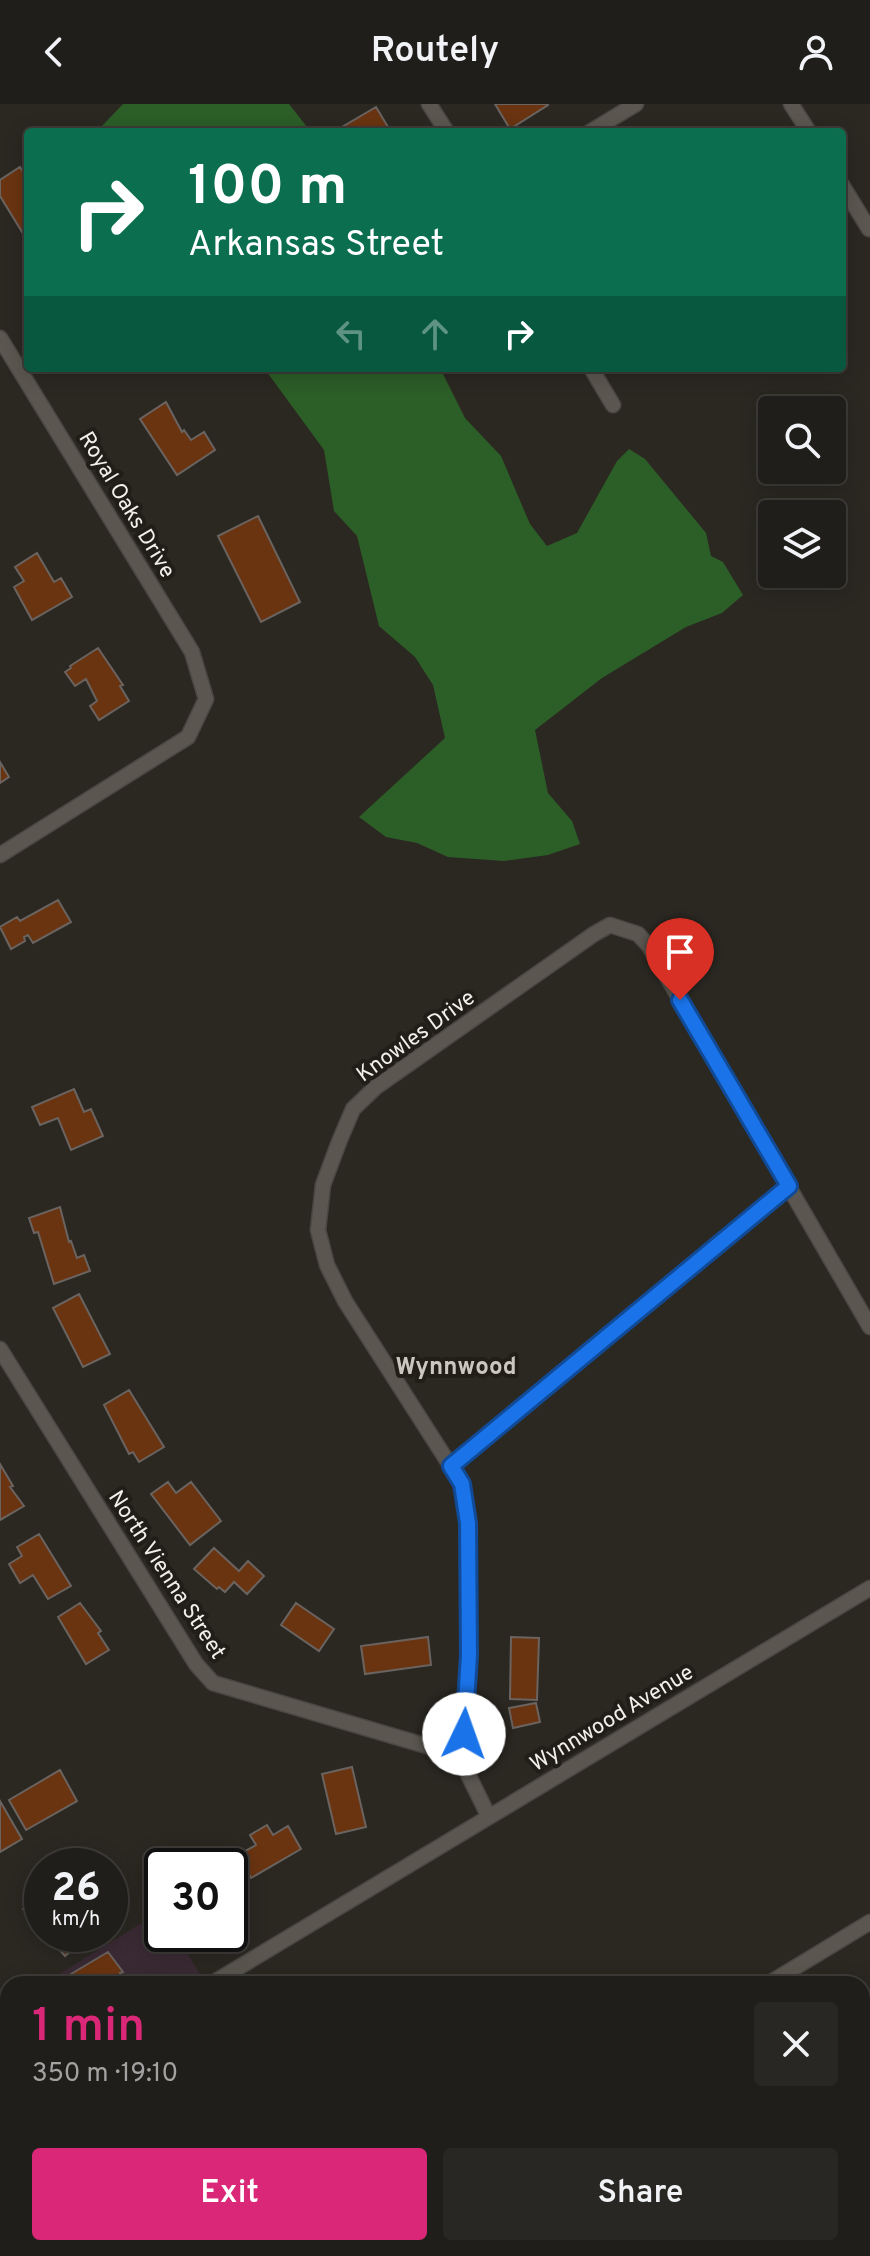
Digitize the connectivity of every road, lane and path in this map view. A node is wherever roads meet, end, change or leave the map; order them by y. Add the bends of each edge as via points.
1 (429, 104) edge
2 (636, 104) edge
3 (791, 104) edge
4 (444, 128) edge
5 (597, 128) edge
6 (806, 128) edge
7 (846, 192) edge
8 (869, 229) edge
9 (0, 338) edge
10 (593, 372) edge
11 (613, 405) dead end
12 (0, 855) edge
13 (789, 1186) junction
14 (870, 1327) edge
15 (0, 1349) edge
16 (451, 1466) junction
17 (870, 1588) edge
18 (461, 1760) junction
19 (488, 1815) junction
20 (870, 1922) edge
21 (224, 1976) edge
22 (781, 1976) edge

1 - 4 street
2 - 5 street
3 - 6 street
7 - 8 street
9 - 12 street, Royal Oaks Drive via 192,652 206,699 188,737
10 - 11 street
13 - 14 street, Knowles Drive
13 - 16 street
13 - 16 street, Knowles Drive via 649,946 623,928 610,925 594,934 376,1087 353,1109 339,1142 323,1185 318,1230 327,1265 345,1301
15 - 18 street, North Vienna Street via 196,1664 213,1683
16 - 18 street, Knowles Drive via 462,1484 468,1523 469,1655
17 - 19 street, Wynnwood Avenue
18 - 19 street
19 - 21 street, Wynnwood Avenue
20 - 22 street

